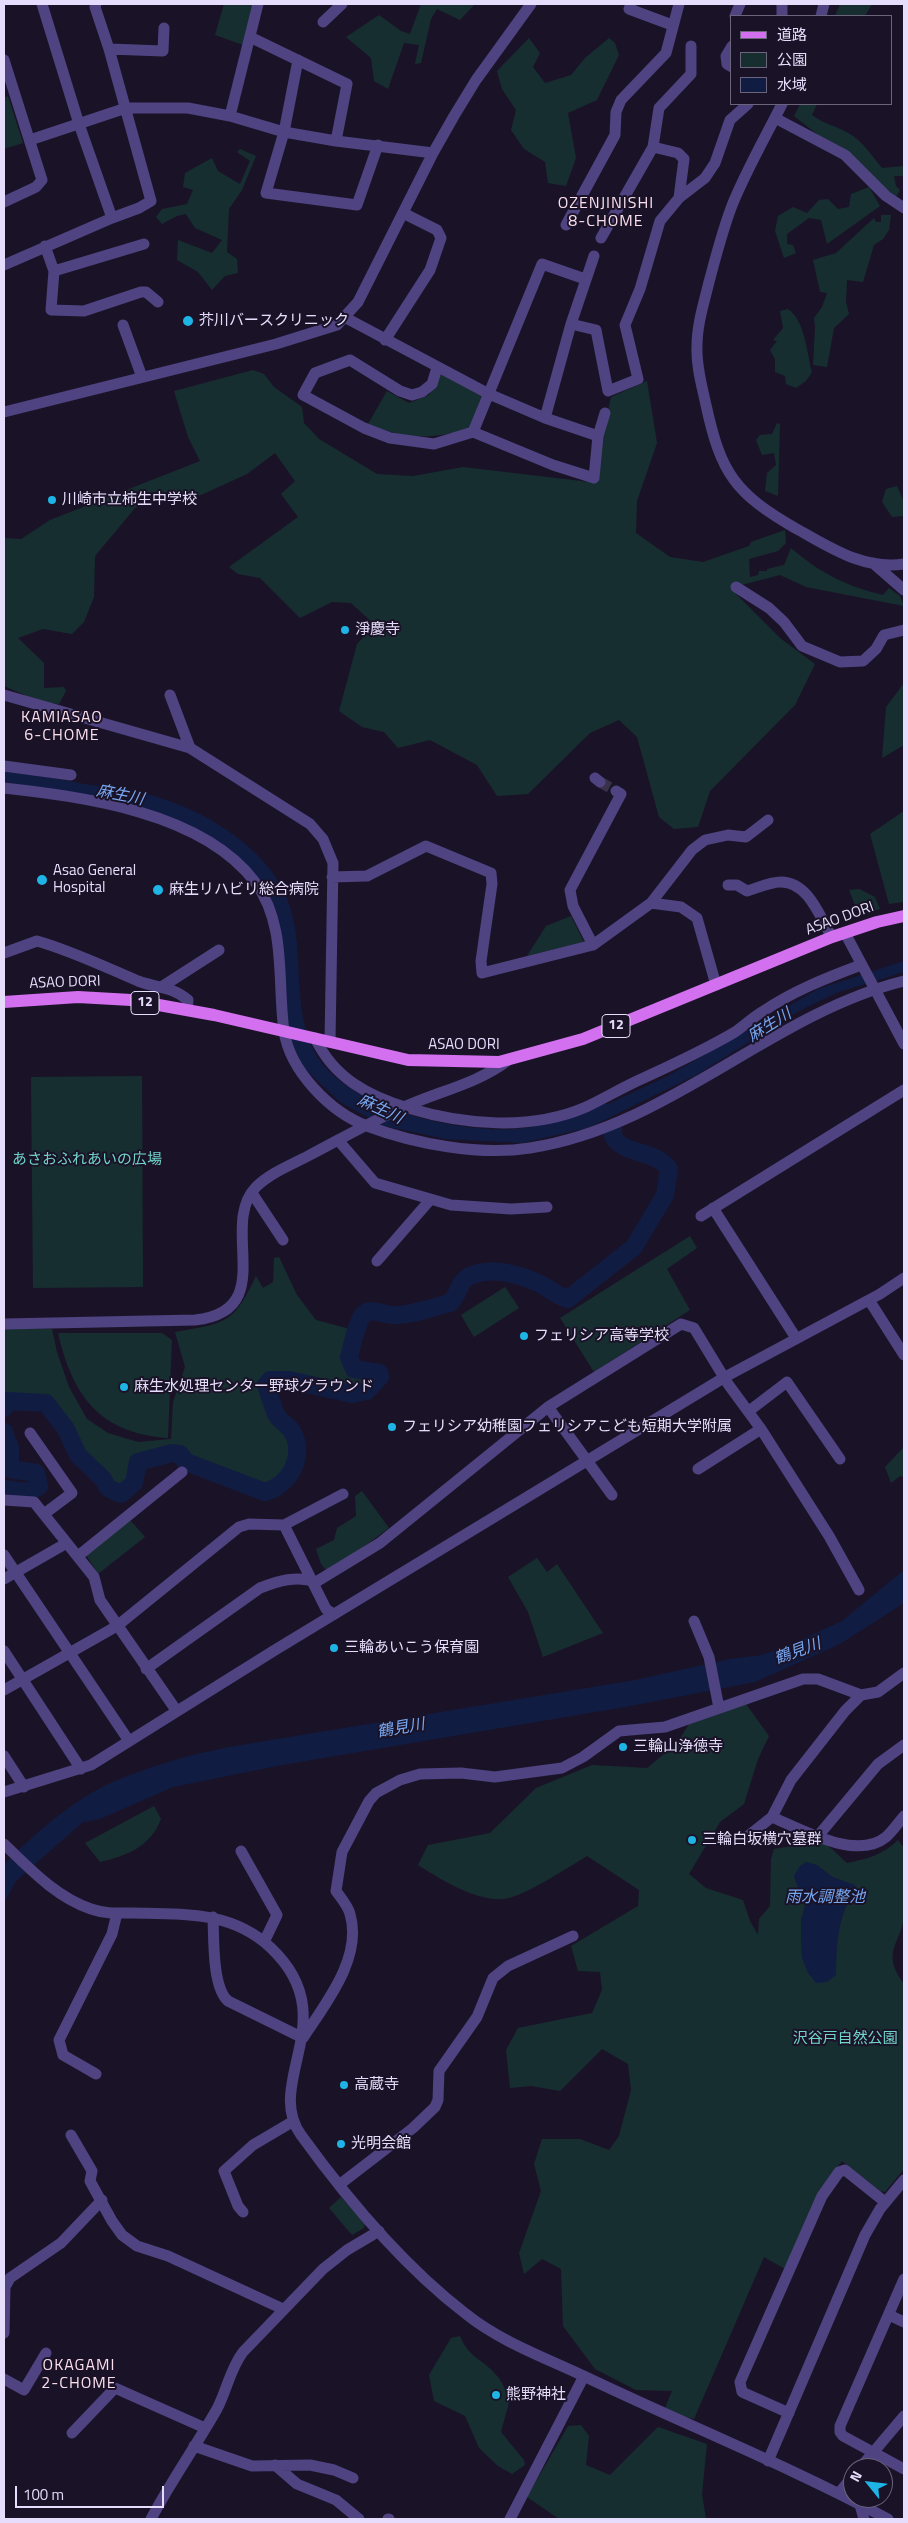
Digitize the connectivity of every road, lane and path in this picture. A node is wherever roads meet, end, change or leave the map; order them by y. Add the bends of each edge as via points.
1 (42, 4) edge
2 (96, 4) edge
3 (258, 4) edge
4 (342, 4) edge
5 (532, 4) edge
6 (631, 4) edge
7 (679, 4) edge
8 (323, 22) dead end
9 (672, 24) junction
10 (164, 28) dead end
11 (250, 37) junction
12 (690, 46) dead end
13 (109, 49) junction
14 (730, 49) edge
15 (4, 60) edge
16 (298, 60) junction
17 (730, 66) edge
18 (747, 105) edge
19 (782, 105) edge
20 (126, 108) junction
21 (230, 116) junction
22 (775, 118) junction
23 (79, 124) junction
24 (284, 132) junction
25 (30, 140) junction
26 (336, 141) junction
27 (378, 145) junction
28 (653, 147) junction
29 (433, 153) junction
30 (679, 198) junction
31 (4, 202) edge
32 (904, 208) edge
33 (403, 213) junction
34 (112, 218) junction
35 (566, 225) dead end
36 (601, 238) dead end
37 (144, 244) dead end
38 (45, 246) junction
39 (594, 256) dead end
40 (4, 264) edge
41 (54, 271) junction
42 (586, 279) junction
43 (158, 302) dead end
44 (346, 318) junction
45 (571, 324) junction
46 (124, 325) dead end
47 (386, 340) junction
48 (437, 368) junction
49 (142, 377) junction
50 (489, 394) junction
51 (4, 412) edge
52 (605, 413) dead end
53 (545, 418) junction
54 (472, 432) junction
55 (598, 436) junction
56 (874, 563) junction
57 (904, 564) edge
58 (736, 587) dead end
59 (904, 590) edge
60 (904, 630) edge
61 (4, 695) edge
62 (170, 695) dead end
63 (190, 748) junction
64 (4, 766) edge
65 (71, 775) dead end
66 (4, 788) edge
67 (616, 791) dead end
68 (768, 820) dead end
69 (332, 877) junction
70 (728, 885) dead end
71 (651, 903) junction
72 (904, 916) edge
73 (845, 933) junction
74 (832, 937) junction
75 (593, 945) junction
76 (219, 950) dead end
77 (4, 953) edge
78 (862, 967) junction
79 (904, 981) edge
80 (716, 985) junction
81 (163, 986) junction
82 (872, 987) junction
83 (4, 1002) edge
84 (187, 1010) junction
85 (284, 1032) junction
86 (315, 1038) junction
87 (330, 1042) junction
88 (904, 1044) edge
89 (507, 1061) junction
90 (904, 1090) edge
91 (402, 1108) junction
92 (370, 1124) junction
93 (338, 1140) junction
94 (252, 1193) junction
95 (430, 1200) junction
96 (547, 1207) dead end
97 (713, 1208) junction
98 (701, 1216) dead end
99 (283, 1240) dead end
100 (377, 1261) dead end
101 (904, 1278) edge
102 (869, 1300) junction
103 (4, 1324) edge
104 (796, 1338) junction
105 (904, 1355) edge
106 (725, 1377) junction
107 (548, 1407) junction
108 (749, 1411) junction
109 (761, 1428) junction
110 (30, 1433) dead end
111 (840, 1459) dead end
112 (587, 1460) junction
113 (698, 1469) dead end
114 (182, 1472) dead end
115 (343, 1494) dead end
116 (612, 1495) dead end
117 (4, 1500) edge
118 (44, 1514) junction
119 (284, 1525) junction
120 (65, 1544) junction
121 (4, 1555) edge
122 (78, 1556) junction
123 (14, 1573) junction
124 (4, 1579) edge
125 (311, 1580) junction
126 (859, 1590) dead end
127 (333, 1614) junction
128 (694, 1621) dead end
129 (117, 1626) junction
130 (4, 1651) edge
131 (69, 1654) junction
132 (146, 1669) junction
133 (904, 1673) edge
134 (23, 1679) junction
135 (4, 1690) edge
136 (861, 1695) junction
137 (719, 1708) junction
138 (176, 1710) junction
139 (129, 1741) junction
140 (904, 1745) edge
141 (4, 1756) edge
142 (81, 1769) junction
143 (24, 1787) junction
144 (4, 1792) edge
145 (904, 1816) edge
146 (772, 1817) junction
147 (748, 1836) dead end
148 (818, 1836) junction
149 (7, 1847) edge
150 (241, 1851) dead end
151 (117, 1913) junction
152 (213, 1917) junction
153 (574, 1936) dead end
154 (264, 1942) junction
155 (303, 2038) junction
156 (96, 2074) dead end
157 (292, 2122) junction
158 (72, 2135) dead end
159 (340, 2184) junction
160 (902, 2187) edge
161 (102, 2200) junction
162 (885, 2202) junction
163 (244, 2212) dead end
164 (379, 2231) junction
165 (904, 2279) edge
166 (283, 2310) junction
167 (889, 2315) junction
168 (904, 2322) edge
169 (4, 2333) edge
170 (46, 2353) dead end
171 (584, 2376) junction
172 (4, 2378) edge
173 (789, 2413) junction
174 (904, 2416) edge
175 (205, 2428) junction
176 (72, 2433) dead end
177 (194, 2446) junction
178 (873, 2452) junction
179 (868, 2458) edge
180 (768, 2460) junction
181 (275, 2465) junction
182 (904, 2469) edge
183 (353, 2478) dead end
184 (843, 2487) edge
185 (838, 2493) junction
186 (843, 2496) edge
187 (867, 2508) edge
188 (151, 2519) edge
189 (359, 2519) edge
190 (510, 2519) edge
191 (888, 2519) edge

1 - 23 street
2 - 13 street
3 - 11 street
4 - 8 street
5 - 29 street via 476,80
6 - 9 street via 629,9
7 - 9 street
9 - 35 street via 663,57 621,100 616,112 615,135
10 - 13 street via 163,51
11 - 16 street
11 - 21 street
12 - 28 street via 691,74 659,108
13 - 20 street
14 - 17 street via 726,56
15 - 25 street
16 - 24 street
16 - 26 street via 347,84
18 - 30 street via 730,120 715,163 705,178
19 - 22 street
20 - 21 street via 188,108
20 - 23 street
20 - 34 street via 150,201
21 - 24 street
22 - 32 street via 845,155 886,196
22 - 56 street via 733,203 700,315 698,365 712,432 731,478 753,501 848,557
23 - 25 street
23 - 34 street
24 - 26 street
24 - 27 street via 266,193 357,205
25 - 31 street via 42,180 36,187
26 - 27 street
27 - 29 street
28 - 30 street via 678,153 684,159
28 - 36 street
29 - 33 street
30 - 45 street via 660,221 640,289 625,325 638,379 608,391 596,330
33 - 44 street via 358,302
33 - 47 street via 437,230 441,238 430,270
34 - 38 street
37 - 41 street
38 - 40 street
38 - 41 street
39 - 42 street
41 - 43 street via 50,310 84,312 142,292
42 - 45 street
42 - 50 street via 542,264
44 - 47 street
44 - 49 street via 325,330
45 - 53 street
46 - 49 street
47 - 48 street
48 - 50 street
48 - 54 street via 432,384 412,395 350,360 315,373 303,395 364,428 390,438 434,444
49 - 51 street
50 - 53 street
50 - 54 street
52 - 55 street
53 - 55 street
54 - 55 street via 552,465 594,478
56 - 57 street
56 - 59 street
58 - 60 street via 769,608 802,646 840,662 863,661 876,649 884,635
61 - 63 street
62 - 63 street
63 - 69 street via 310,824 328,850 333,863
64 - 65 street
66 - 85 street via 96,803 165,820 217,847 236,862 254,880 271,913 280,959
67 - 75 street via 621,794 570,890 573,906
68 - 71 street via 746,837 728,835 705,840 692,850
69 - 75 street via 367,876 426,846 491,873 482,973
69 - 87 street
70 - 74 street via 737,885 747,891 780,882 790,883 808,894
71 - 75 street
71 - 80 street via 672,904 697,918
72 - 73 main road, ASAO DORI / 12
73 - 74 main road, ASAO DORI / 12
73 - 78 street
74 - 80 main road, ASAO DORI / 12
76 - 81 street
77 - 81 street via 37,940 141,982
78 - 82 street
78 - 91 street via 813,982 698,1053 585,1107 546,1119 508,1123 467,1122
79 - 82 street
80 - 89 main road, ASAO DORI / 12 via 583,1039
81 - 84 street via 188,1000
82 - 88 street
82 - 92 street via 816,1014 662,1102 566,1141 530,1148 478,1150 426,1142
83 - 84 main road, ASAO DORI / 12 via 104,998
84 - 85 main road, ASAO DORI / 12
85 - 86 main road, ASAO DORI / 12
85 - 92 street via 290,1055 313,1086 342,1112
86 - 87 main road, ASAO DORI / 12
86 - 91 street via 323,1055 343,1076 364,1092
87 - 89 main road, ASAO DORI / 12 via 408,1060
89 - 91 street via 489,1074
90 - 97 street
91 - 92 street
92 - 93 street
93 - 94 street via 277,1173
93 - 95 street via 374,1183
94 - 99 street
94 - 103 street via 243,1218 242,1287 231,1304 216,1316 195,1320
95 - 96 street via 451,1205 511,1209
95 - 100 street
97 - 98 street
97 - 104 street
101 - 102 street
102 - 104 street
102 - 105 street
104 - 106 street
106 - 107 street via 694,1328 681,1324
106 - 108 street
106 - 112 street
107 - 112 street
107 - 125 street via 380,1543 332,1574 316,1582
108 - 109 street
108 - 111 street via 787,1382
109 - 113 street
109 - 126 street
110 - 118 street via 72,1493
112 - 116 street
112 - 127 street
114 - 122 street
115 - 119 street
117 - 118 street via 34,1502
118 - 120 street
119 - 125 street
119 - 129 street via 249,1524 239,1527
120 - 122 street
120 - 123 street
121 - 123 street
122 - 129 street via 94,1577 100,1600
123 - 124 street
123 - 131 street
125 - 127 street via 326,1609
125 - 132 street via 278,1581 260,1588
127 - 138 street
128 - 137 street via 710,1663
129 - 131 street
129 - 132 street
130 - 134 street
131 - 134 street
131 - 139 street
132 - 138 street
133 - 136 street via 878,1692
134 - 135 street
134 - 142 street
136 - 137 street via 818,1679 804,1679
136 - 146 street via 791,1780
137 - 155 street via 665,1727 619,1730 562,1768 495,1777 461,1773 420,1774 376,1793 342,1852 336,1891 350,1912 352,1937 349,1954 342,1974
138 - 139 street
139 - 142 street
140 - 148 street via 878,1764
141 - 143 street
142 - 143 street
143 - 144 street
145 - 148 street via 886,1837 863,1847 848,1846
146 - 147 street
146 - 148 street
149 - 151 street via 71,1901 99,1912
150 - 154 street via 277,1916
151 - 152 street
151 - 156 street via 112,1934 59,2040 63,2055
152 - 154 street via 241,1927
152 - 155 street via 222,1995
153 - 159 street via 508,1966 493,1978 478,2016 439,2071 435,2107
154 - 155 street via 286,1966 301,1993
155 - 157 street via 291,2092
157 - 159 street
157 - 163 street via 253,2144 224,2171 238,2206
158 - 161 street via 92,2171 90,2181
159 - 164 street
160 - 162 street
161 - 166 street via 122,2235 137,2246 168,2256
161 - 169 street via 61,2243 10,2278 5,2286
162 - 173 street via 865,2235
162 - 173 street via 845,2170 839,2172 822,2196 740,2382 742,2392
164 - 166 street via 330,2263
164 - 171 street via 467,2316 511,2342
165 - 167 street
166 - 175 street via 239,2358 221,2402
167 - 168 street
167 - 178 street via 840,2426 843,2436
170 - 172 street via 24,2390
171 - 180 street
171 - 190 street
173 - 180 street
174 - 178 street
175 - 176 street via 116,2388
175 - 177 street
177 - 181 street via 252,2466
177 - 188 street
178 - 179 street
178 - 182 street
180 - 185 street
181 - 183 street via 310,2465
181 - 189 street via 297,2484 336,2500
184 - 185 street
185 - 186 street
187 - 191 street

